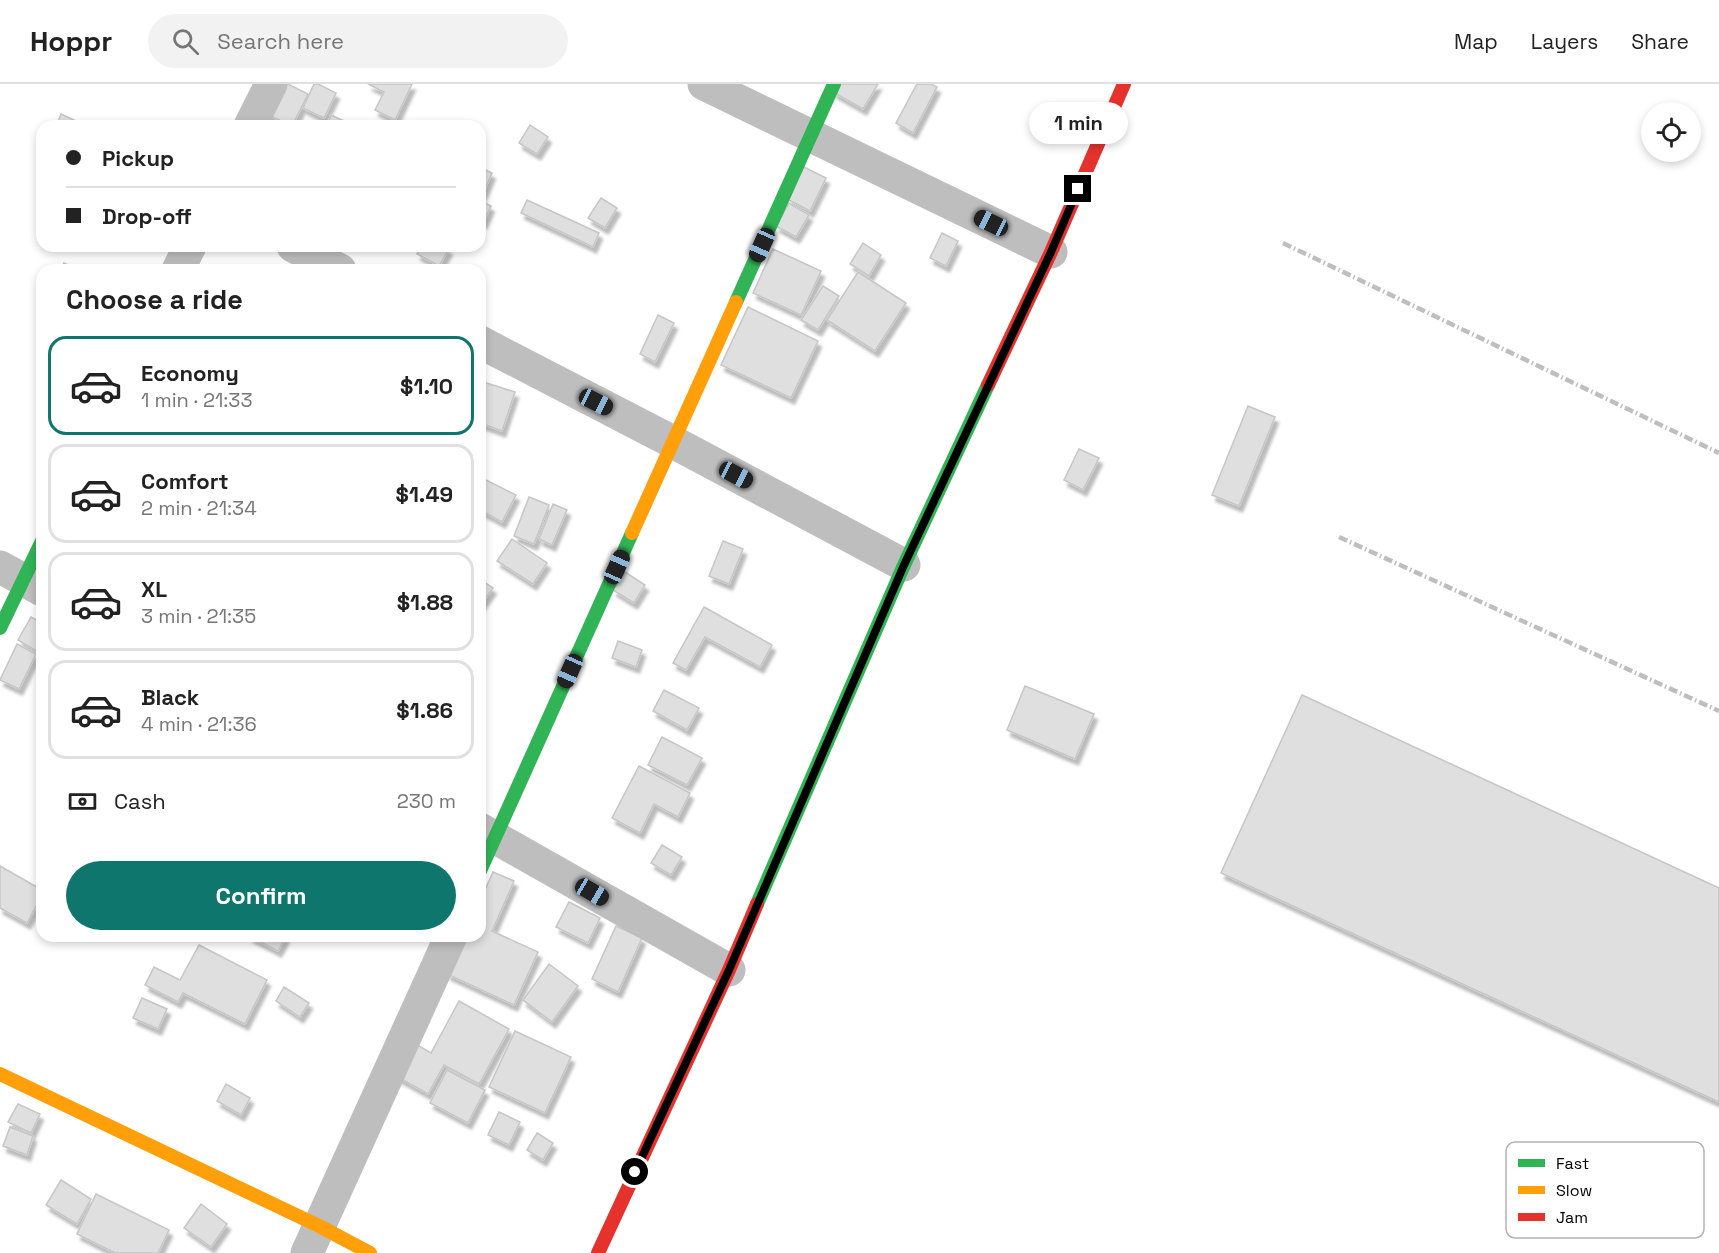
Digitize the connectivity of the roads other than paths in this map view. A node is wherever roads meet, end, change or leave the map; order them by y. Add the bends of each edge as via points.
1 (271, 84) edge
2 (704, 84) edge
3 (834, 84) edge
4 (1124, 84) edge
5 (253, 120) edge
6 (811, 136) junction
7 (305, 252) edge
8 (1051, 252) junction
9 (328, 264) edge
10 (486, 345) edge
11 (674, 442) junction
12 (36, 552) edge
13 (904, 565) junction
14 (22, 579) edge
15 (0, 628) edge
16 (488, 833) edge
17 (448, 942) edge
18 (729, 970) junction
19 (0, 1074) edge
20 (313, 1240) edge
21 (370, 1253) edge
22 (598, 1253) edge

1 - 5 street
2 - 6 street
3 - 6 street
4 - 8 street
6 - 8 street
6 - 11 street
7 - 9 street
8 - 13 street
10 - 11 street
11 - 13 street
11 - 16 street
12 - 14 street
13 - 18 street
14 - 15 street
16 - 18 street
17 - 20 street
18 - 22 street
19 - 20 street
20 - 21 street

